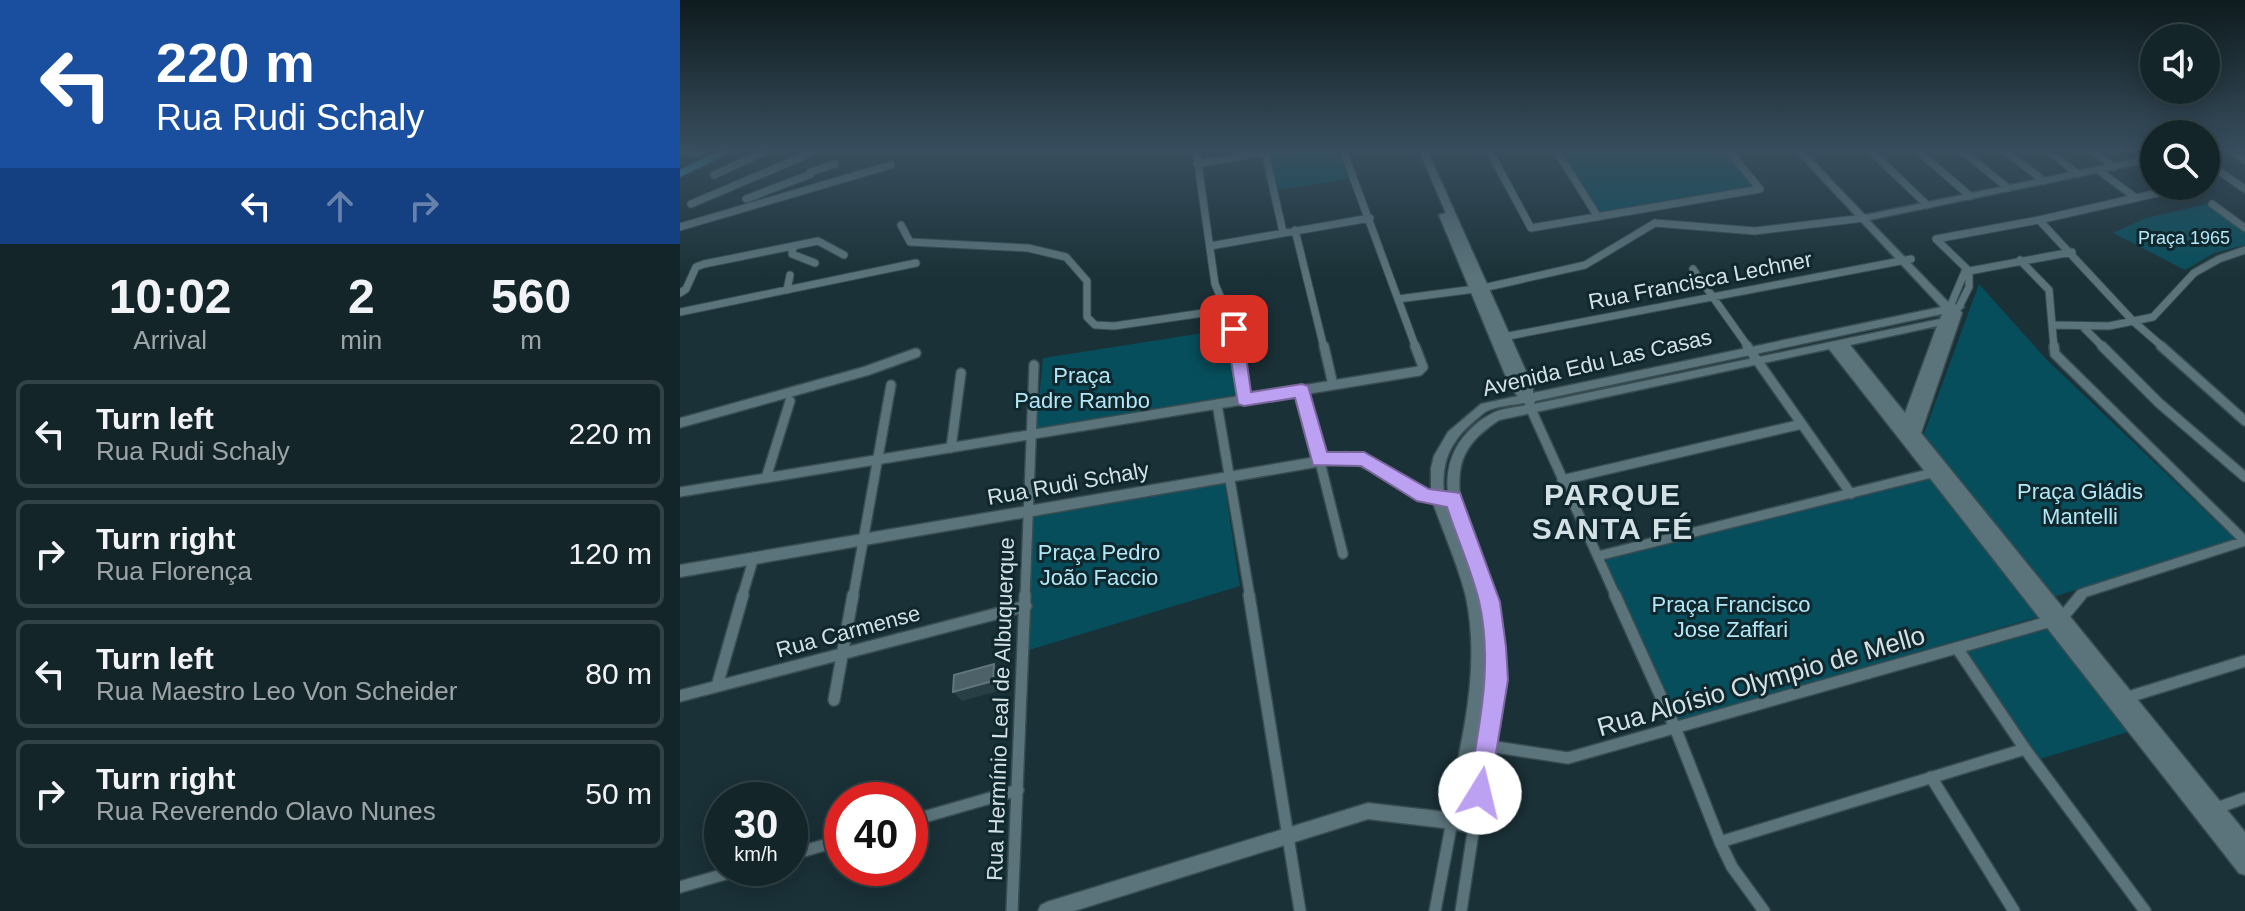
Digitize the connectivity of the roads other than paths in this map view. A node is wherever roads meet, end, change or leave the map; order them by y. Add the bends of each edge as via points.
1 (717, 193) edge
2 (762, 193) edge
3 (796, 193) edge
4 (1202, 193) edge
5 (1274, 193) edge
6 (1360, 193) edge
7 (1434, 193) edge
8 (1440, 193) edge
9 (1512, 193) edge
10 (1583, 193) edge
11 (1740, 193) edge
12 (1843, 193) edge
13 (1914, 193) edge
14 (1966, 193) edge
15 (1987, 193) edge
16 (2129, 193) edge
17 (1970, 196) junction
18 (2140, 197) edge
19 (2136, 198) junction
20 (746, 199) dead end
21 (691, 204) dead end
22 (2212, 204) dead end
23 (1927, 205) junction
24 (1644, 209) junction
25 (1598, 217) junction
26 (1867, 217) junction
27 (1370, 218) junction
28 (2039, 220) junction
29 (1655, 223) junction
30 (901, 225) dead end
31 (680, 227) edge
32 (2245, 228) edge
33 (1295, 230) junction
34 (1283, 232) junction
35 (793, 246) junction
36 (1210, 246) junction
37 (2245, 250) edge
38 (2072, 252) junction
39 (844, 255) dead end
40 (1908, 259) junction
41 (2020, 260) junction
42 (815, 263) dead end
43 (916, 263) dead end
44 (833, 268) dead end
45 (1693, 269) dead end
46 (1967, 270) junction
47 (790, 275) dead end
48 (830, 281) junction
49 (747, 286) dead end
50 (1478, 288) junction
51 (787, 290) junction
52 (680, 293) edge
53 (704, 295) dead end
54 (1712, 296) junction
55 (744, 299) junction
56 (1398, 299) junction
57 (701, 307) junction
58 (1224, 310) junction
59 (1952, 311) junction
60 (680, 312) edge
61 (2133, 321) junction
62 (2052, 325) junction
63 (2084, 328) junction
64 (1500, 338) junction
65 (1837, 344) junction
66 (916, 353) dead end
67 (1754, 356) junction
68 (1034, 365) dead end
69 (961, 373) dead end
70 (891, 385) dead end
71 (1333, 385) junction
72 (1302, 390) junction
73 (1244, 400) junction
74 (790, 401) dead end
75 (1529, 403) junction
76 (1217, 404) junction
77 (2245, 421) edge
78 (680, 423) edge
79 (1802, 424) junction
80 (1030, 436) junction
81 (1909, 436) junction
82 (951, 448) junction
83 (877, 459) junction
84 (1320, 460) junction
85 (1932, 473) junction
86 (1230, 475) junction
87 (2245, 477) edge
88 (766, 478) junction
89 (1562, 480) junction
90 (680, 492) edge
91 (1851, 494) junction
92 (1446, 499) junction
93 (1028, 510) junction
94 (863, 539) junction
95 (2245, 541) edge
96 (1343, 554) dead end
97 (1598, 556) junction
98 (754, 557) junction
99 (680, 571) edge
100 (1026, 606) junction
101 (1476, 619) junction
102 (1492, 619) junction
103 (2056, 620) junction
104 (1957, 648) junction
105 (842, 653) junction
106 (2245, 661) edge
107 (717, 686) junction
108 (680, 696) edge
109 (2120, 699) junction
110 (834, 700) dead end
111 (1676, 730) junction
112 (1469, 743) junction
113 (1487, 745) junction
114 (2025, 749) junction
115 (1931, 777) junction
116 (1018, 790) junction
117 (2245, 798) edge
118 (2210, 810) junction
119 (928, 816) edge
120 (1452, 821) junction
121 (1474, 826) junction
122 (1290, 834) junction
123 (1720, 842) junction
124 (2245, 845) edge
125 (2245, 867) edge
126 (704, 880) edge
127 (680, 887) edge
128 (1012, 911) edge
129 (1047, 911) edge
130 (1300, 911) edge
131 (1435, 911) edge
132 (1461, 911) edge
133 (1764, 911) edge
134 (2014, 911) edge
135 (2145, 911) edge

1 - 21 street
2 - 20 street
3 - 31 street
4 - 36 street
5 - 34 street
6 - 27 street
7 - 50 street
8 - 50 street
9 - 25 street via 1531,228
10 - 25 street
11 - 24 street
12 - 26 street
13 - 23 street
14 - 17 street
15 - 17 street
16 - 19 street
17 - 23 street
18 - 19 street
19 - 28 street
22 - 32 street
23 - 26 street
24 - 25 street
24 - 29 street
26 - 29 street via 1755,231
26 - 40 street
27 - 33 street
27 - 56 street
28 - 38 street
28 - 46 street via 1936,239
29 - 50 street via 1585,265
30 - 58 street via 906,239 917,243 1028,248 1066,257 1087,281 1087,317 1095,325
33 - 34 street
33 - 71 street
34 - 36 street
35 - 39 street via 818,241
35 - 42 street via 792,254
35 - 52 street via 699,265
36 - 58 street
37 - 61 street via 2203,266 2162,310
38 - 41 street
38 - 61 street
40 - 54 street, Rua Francisca Lechner
40 - 59 street
41 - 46 street
41 - 62 street via 2047,286
43 - 48 street
44 - 48 street
45 - 54 street
46 - 59 street via 1969,287
47 - 51 street
48 - 51 street
49 - 55 street
50 - 56 street
50 - 64 street
51 - 55 street
53 - 57 street
54 - 64 street, Rua Francisca Lechner
54 - 67 street
55 - 57 street
56 - 71 street via 1423,369
57 - 60 street
58 - 73 street via 1234,329
59 - 65 street, Avenida Edu Las Casas
59 - 67 street, Avenida Edu Las Casas
59 - 81 street
61 - 63 street
61 - 77 street
62 - 63 street
62 - 95 street via 2055,354
63 - 87 street via 2159,403
64 - 75 street via 1517,389
65 - 67 street, Avenida Edu Las Casas
65 - 81 street
66 - 78 street
67 - 75 street, Avenida Edu Las Casas
67 - 79 street
68 - 80 street, Rua Hermínio Leal de Albuquerque
69 - 82 street
70 - 83 street
71 - 72 street
72 - 73 street
72 - 84 street
73 - 76 street
74 - 88 street
75 - 89 street
75 - 92 street, Avenida Edu Las Casas via 1471,432 1457,458
76 - 80 street
76 - 86 street
79 - 89 street
79 - 91 street
80 - 82 street
80 - 93 street, Rua Hermínio Leal de Albuquerque
81 - 85 street
81 - 103 street
82 - 83 street
83 - 88 street
83 - 94 street
84 - 86 street, Rua Rudi Schaly
84 - 92 street, Rua Rudi Schaly via 1364,459 1424,495
84 - 96 street
85 - 91 street
85 - 103 street
86 - 93 street, Rua Rudi Schaly
86 - 122 street
88 - 90 street
89 - 97 street
91 - 97 street
92 - 101 street, Avenida Edu Las Casas
92 - 102 street, Avenida Edu Las Casas via 1484,582
93 - 94 street, Rua Rudi Schaly
93 - 100 street, Rua Hermínio Leal de Albuquerque
94 - 98 street, Rua Rudi Schaly
94 - 105 street
95 - 103 street via 2083,593
97 - 111 street
98 - 99 street, Rua Rudi Schaly
98 - 107 street
100 - 105 street, Rua Carmense
100 - 116 street, Rua Hermínio Leal de Albuquerque
101 - 102 street
101 - 112 street, Avenida Edu Las Casas
102 - 113 street, Avenida Edu Las Casas via 1497,680
103 - 104 street, Rua Aloísio Olympio de Mello
103 - 109 street
104 - 111 street, Rua Aloísio Olympio de Mello
104 - 114 street
105 - 107 street, Rua Carmense
105 - 110 street
106 - 109 street
107 - 108 street, Rua Carmense
109 - 118 street
111 - 113 street, Rua Aloísio Olympio de Mello via 1568,758
111 - 123 street
112 - 113 street, Rua Aloísio Olympio de Mello
112 - 120 street, Avenida Edu Las Casas
113 - 121 street, Avenida Edu Las Casas
114 - 115 street
114 - 135 street
115 - 123 street
115 - 134 street
116 - 119 street
116 - 128 street, Rua Hermínio Leal de Albuquerque
117 - 118 street
118 - 124 street
118 - 125 street
120 - 121 street
120 - 122 street via 1368,811
120 - 131 street, Avenida Edu Las Casas
121 - 132 street, Avenida Edu Las Casas
122 - 129 street
122 - 130 street
123 - 133 street
126 - 127 street

